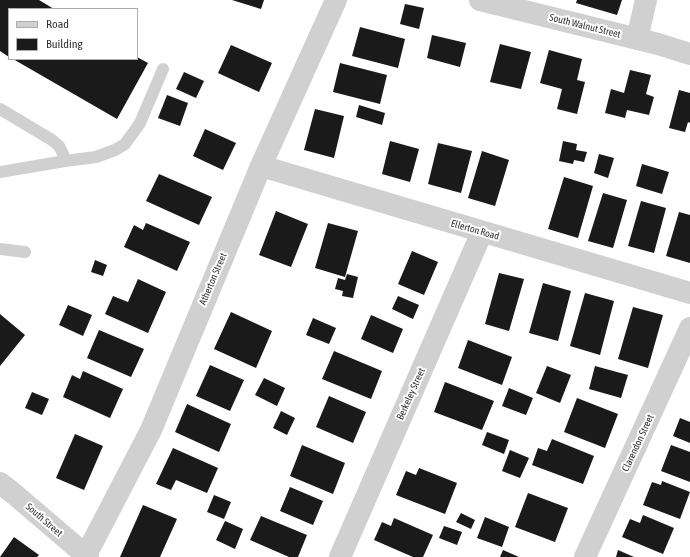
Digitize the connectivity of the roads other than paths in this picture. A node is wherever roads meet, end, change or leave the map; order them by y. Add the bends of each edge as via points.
1 (336, 0) edge
2 (480, 0) edge
3 (646, 0) edge
4 (637, 39) junction
5 (690, 54) edge
6 (163, 69) dead end
7 (0, 110) edge
8 (64, 161) junction
9 (260, 166) junction
10 (0, 172) edge
11 (482, 232) junction
12 (0, 249) edge
13 (25, 252) dead end
14 (690, 293) edge
15 (690, 328) edge
16 (0, 483) edge
17 (87, 556) edge
18 (340, 557) edge
19 (586, 557) edge

1 - 9 street, Atherton Street
2 - 4 street, South Walnut Street
3 - 4 street
4 - 5 street, South Walnut Street
6 - 8 lane via 140,123 125,144 96,157
7 - 8 lane via 52,140 59,146
8 - 10 lane
9 - 11 street, Ellerton Road
9 - 17 street, Atherton Street via 150,430
11 - 14 street, Ellerton Road
11 - 18 street, Berkeley Street
12 - 13 lane
15 - 19 street, Clarendon Street
16 - 17 street, South Street

